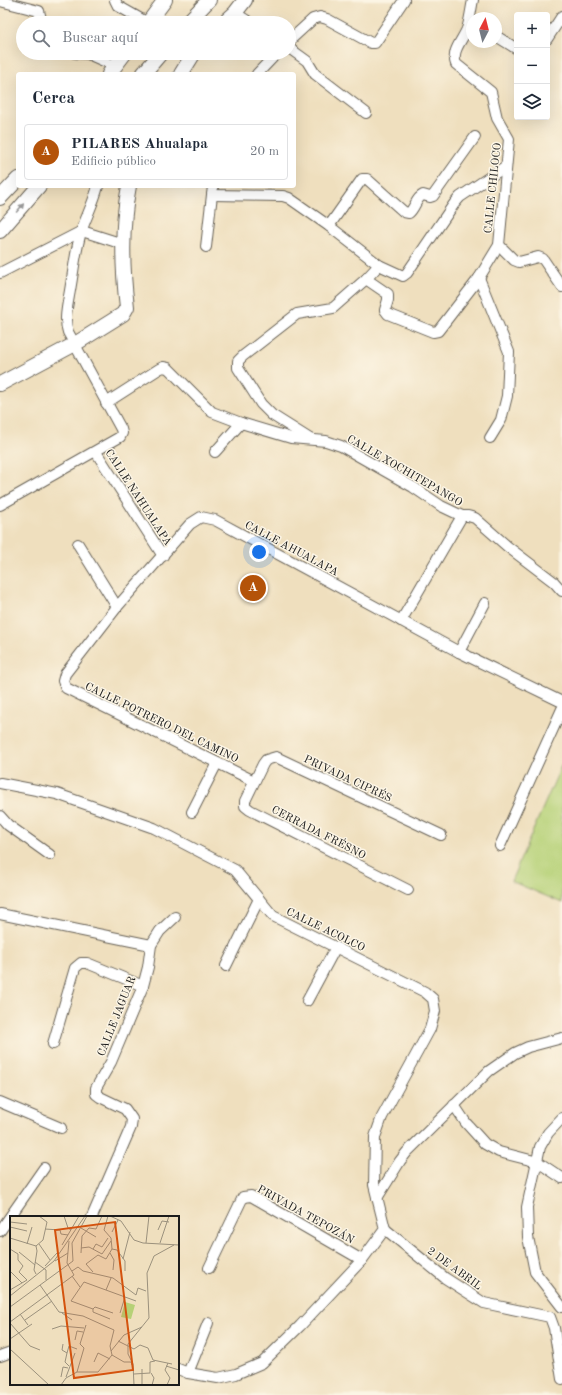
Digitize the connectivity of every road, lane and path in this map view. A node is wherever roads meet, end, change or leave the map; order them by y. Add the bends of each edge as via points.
1 (115, 0) edge
2 (165, 0) edge
3 (209, 0) edge
4 (245, 0) edge
5 (404, 0) edge
6 (473, 0) edge
7 (0, 1) edge
8 (472, 12) edge
9 (235, 13) junction
10 (40, 16) edge
11 (136, 16) edge
12 (153, 16) edge
13 (194, 16) edge
14 (232, 16) edge
15 (240, 16) edge
16 (562, 16) edge
17 (466, 30) edge
18 (550, 34) edge
19 (296, 35) edge
20 (502, 40) edge
21 (515, 48) edge
22 (296, 53) edge
23 (97, 60) edge
24 (120, 60) edge
25 (155, 60) edge
26 (190, 60) edge
27 (270, 60) edge
28 (112, 70) edge
29 (145, 72) edge
30 (182, 72) edge
31 (259, 72) edge
32 (366, 113) dead end
33 (475, 137) dead end
34 (506, 166) junction
35 (16, 180) edge
36 (37, 188) edge
37 (97, 188) edge
38 (128, 188) edge
39 (213, 190) edge
40 (0, 198) edge
41 (329, 226) junction
42 (0, 231) edge
43 (82, 231) junction
44 (123, 244) junction
45 (499, 245) junction
46 (206, 247) dead end
47 (379, 265) junction
48 (0, 273) edge
49 (479, 278) junction
50 (366, 279) junction
51 (562, 287) edge
52 (75, 344) junction
53 (0, 384) edge
54 (106, 403) junction
55 (241, 422) junction
56 (490, 438) dead end
57 (310, 439) junction
58 (96, 452) junction
59 (215, 452) dead end
60 (0, 505) edge
61 (462, 516) junction
62 (78, 544) dead end
63 (163, 556) junction
64 (562, 591) edge
65 (485, 603) dead end
66 (117, 608) junction
67 (402, 621) junction
68 (459, 652) junction
69 (63, 681) joint
70 (562, 702) edge
71 (562, 709) edge
72 (217, 763) junction
73 (254, 781) junction
74 (0, 783) edge
75 (192, 812) dead end
76 (0, 816) edge
77 (441, 834) dead end
78 (500, 846) dead end
79 (50, 855) dead end
80 (408, 890) dead end
81 (259, 899) junction
82 (0, 914) edge
83 (175, 917) dead end
84 (151, 945) junction
85 (336, 947) junction
86 (226, 966) dead end
87 (143, 986) junction
88 (307, 1001) dead end
89 (562, 1038) edge
90 (53, 1044) dead end
91 (0, 1102) edge
92 (454, 1105) junction
93 (562, 1118) edge
94 (61, 1128) dead end
95 (538, 1162) junction
96 (44, 1168) dead end
97 (562, 1178) edge
98 (377, 1198) junction
99 (10, 1216) edge
100 (92, 1216) edge
101 (10, 1217) edge
102 (385, 1229) junction
103 (0, 1231) edge
104 (362, 1260) junction
105 (209, 1268) dead end
106 (562, 1306) edge
107 (208, 1323) dead end
108 (10, 1352) edge
109 (0, 1356) edge
110 (179, 1370) edge
111 (188, 1374) junction
112 (562, 1379) edge

1 - 11 street via 118,6
2 - 12 street
3 - 13 street
4 - 9 street
5 - 19 street via 375,43 320,17 313,19
6 - 8 street, CALLE CHILOCO
7 - 10 street via 39,12
9 - 14 street
9 - 15 street
16 - 18 street
17 - 34 street, CALLE CHILOCO via 455,51 454,59 456,64 491,92 498,118 509,139
20 - 21 street
22 - 32 street via 307,61 315,74
23 - 28 street
24 - 28 street
25 - 29 street
26 - 30 street
27 - 31 street
33 - 41 street via 433,196 420,196 409,213 404,212 364,178
34 - 45 street, CALLE CHILOCO
34 - 47 street via 460,197 407,273 403,276
35 - 40 street
42 -> 36 street
37 - 43 street
38 - 44 street
39 - 41 street via 283,196
39 - 46 street
41 - 47 street
43 - 44 street
43 - 48 street
43 - 52 street via 76,253 66,326
44 - 52 street via 126,311
45 - 49 street, CALLE CHILOCO
45 - 51 street via 519,262 538,257 543,259
47 - 50 street
49 - 50 street, CALLE CHILOCO via 438,331 433,332 388,314 385,310 388,294
49 - 56 street via 509,352 507,396 501,420
50 - 57 street via 333,308 297,314 238,362 238,368 261,404 272,415
52 - 53 street
52 - 54 street
54 - 55 street, CALLE XOCHITEPANGO via 163,367 168,368 212,412
54 - 58 street via 122,433 120,437
55 - 57 street, CALLE XOCHITEPANGO via 291,438
55 - 59 street
57 - 61 street, CALLE XOCHITEPANGO via 341,446
58 - 60 street
58 - 63 street, CALLE NAHUALAPA
61 - 64 street, CALLE XOCHITEPANGO via 474,518
61 - 67 street
62 - 66 street
63 - 66 street, CALLE AHUALAPA
63 - 67 street, CALLE AHUALAPA via 190,524 201,517 215,520
65 - 68 street
66 - 69 street, CALLE AHUALAPA via 64,674
67 - 68 street, CALLE AHUALAPA
68 - 70 street, CALLE AHUALAPA
69 - 72 street, CALLE POTRERO DEL CAMINO via 66,688
71 - 78 street
72 - 73 street, CALLE POTRERO DEL CAMINO
72 - 75 street
73 - 77 street, PRIVADA CIPRÉS via 266,760 276,757
73 - 80 street, CERRADA FRÉSNO via 245,800 245,806 250,810
74 - 81 street, CALLE ACOLCO via 57,794 154,828 235,870
76 - 79 street via 8,825
81 - 85 street, CALLE ACOLCO via 272,916
81 - 86 street
82 - 84 street
83 - 84 street via 160,930
84 - 87 street, CALLE JAGUAR
85 - 88 street
85 - 98 street, CALLE ACOLCO via 425,992 432,999 435,1011 430,1029 382,1117 375,1137 374,1185
87 - 90 street via 87,963 81,963 75,968
87 - 100 street, CALLE JAGUAR via 111,1062 96,1088 96,1094 125,1109 132,1118 131,1127
89 - 92 street via 515,1053 489,1071
91 - 94 street
92 - 95 street via 485,1144 498,1152
92 - 98 street via 400,1160
93 - 95 street via 548,1132 540,1147
95 - 97 street
95 - 106 street via 527,1207 528,1237 535,1272
96 - 99 street
98 - 102 street, CALLE ACOLCO
101 - 103 street
102 - 104 street
102 - 112 street, 2 DE ABRIL via 445,1278 484,1303 550,1317
104 - 105 street, PRIVADA TEPOZÁN via 251,1196 243,1197
104 - 111 street via 262,1363 236,1374 218,1378
107 - 111 street
108 - 109 street
110 - 111 street

